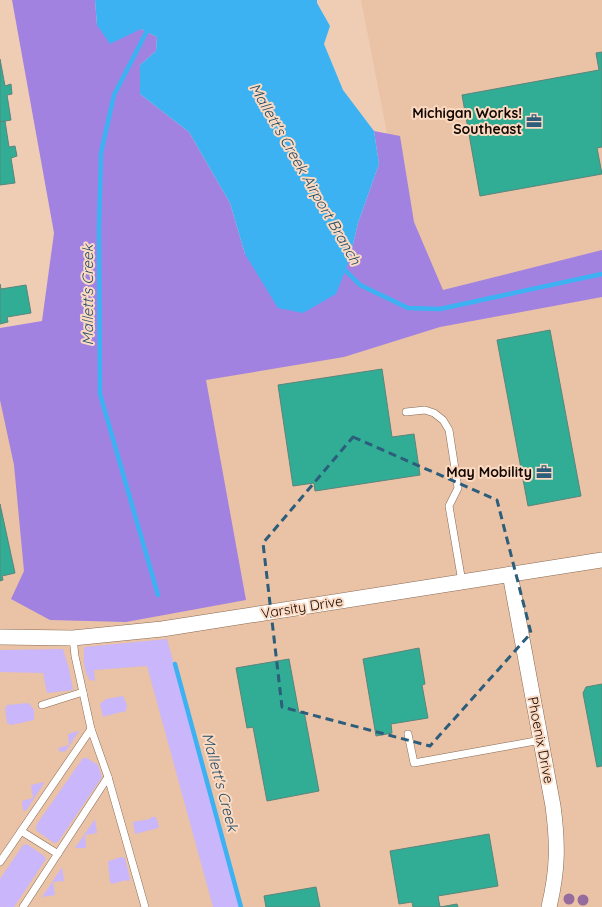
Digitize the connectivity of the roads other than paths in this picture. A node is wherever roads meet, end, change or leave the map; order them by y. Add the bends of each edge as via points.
1 (406, 412) dead end
2 (602, 560) edge
3 (510, 574) junction
4 (462, 582) junction
5 (0, 638) edge
6 (73, 638) junction
7 (83, 692) junction
8 (42, 704) dead end
9 (91, 729) junction
10 (408, 734) dead end
11 (541, 740) junction
12 (108, 777) junction
13 (21, 831) junction
14 (58, 854) junction
15 (0, 862) edge
16 (23, 907) edge
17 (145, 907) edge
18 (549, 907) edge

1 - 4 lane via 425,410 434,413 443,420 449,430 458,488 449,506
2 - 3 street, Varsity Drive
3 - 4 street, Varsity Drive
3 - 11 street, Phoenix Drive
4 - 6 street, Varsity Drive via 162,629
5 - 6 street, Varsity Drive
6 - 7 lane
7 - 8 lane
7 - 9 lane
9 - 12 lane
9 - 13 lane
10 - 11 lane via 414,763
11 - 18 street, Phoenix Drive via 554,806 557,840 557,866
12 - 14 lane
12 - 17 lane
13 - 14 lane
13 - 15 lane
14 - 16 lane

